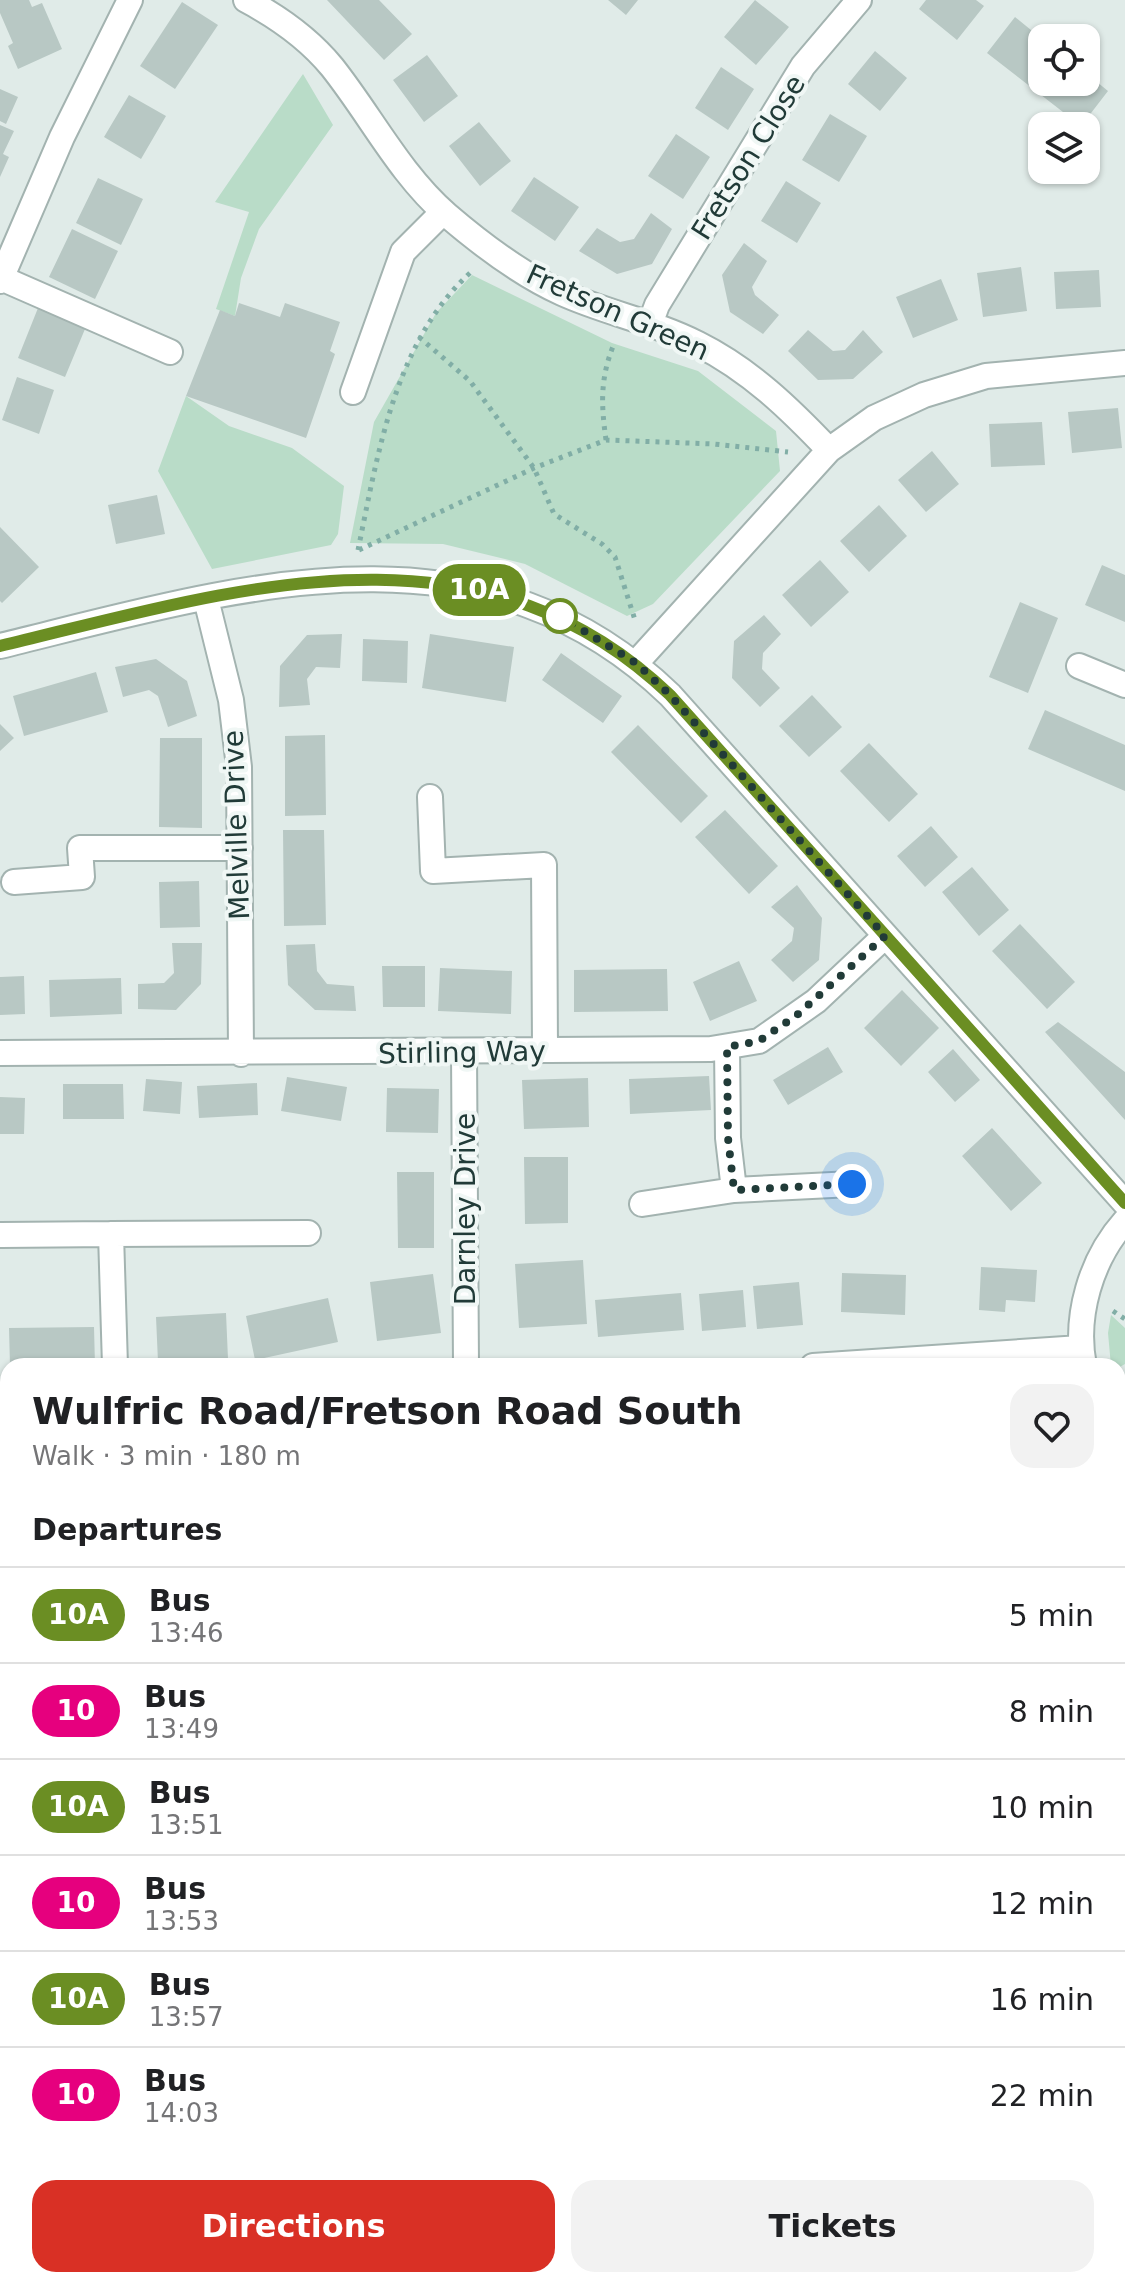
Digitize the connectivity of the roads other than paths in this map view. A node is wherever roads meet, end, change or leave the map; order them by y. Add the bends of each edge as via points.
1 (130, 0) edge
2 (246, 0) edge
3 (859, 0) edge
4 (443, 212) junction
5 (0, 279) edge
6 (650, 324) junction
7 (170, 352) dead end
8 (1125, 363) edge
9 (353, 392) dead end
10 (829, 450) junction
11 (206, 599) junction
12 (0, 646) edge
13 (636, 663) junction
14 (1079, 666) dead end
15 (1125, 685) edge
16 (430, 797) dead end
17 (240, 848) junction
18 (14, 882) dead end
19 (885, 936) junction
20 (727, 1047) junction
21 (545, 1050) junction
22 (464, 1052) junction
23 (0, 1053) edge
24 (241, 1054) junction
25 (852, 1184) dead end
26 (734, 1190) junction
27 (1125, 1203) edge
28 (642, 1204) dead end
29 (1125, 1221) edge
30 (308, 1233) dead end
31 (111, 1234) junction
32 (1, 1235) edge
33 (1082, 1357) edge
34 (115, 1358) edge
35 (466, 1358) edge
36 (1052, 1358) edge

1 - 5 street
2 - 4 street, Fretson Green via 306,40 331,66 397,161
3 - 6 street, Fretson Close via 803,66
4 - 6 street, Fretson Green via 534,280
4 - 9 street via 403,252
5 - 7 street
6 - 10 street, Fretson Green via 747,373
8 - 10 street via 986,376 874,418
10 - 13 street
11 - 12 street
11 - 13 street via 311,580 390,577 479,590 564,618
11 - 17 street, Melville Drive via 231,700
13 - 19 street
14 - 15 street
16 - 21 street via 433,871 544,865
17 - 18 street via 80,848 82,877
17 - 24 street, Melville Drive
19 - 20 street, Stirling Way via 816,1001 759,1041
19 - 27 street
20 - 21 street, Stirling Way
20 - 26 street
21 - 22 street, Stirling Way
22 - 24 street, Stirling Way
22 - 35 street, Darnley Drive
23 - 24 street, Stirling Way
25 - 26 street
26 - 28 street
29 - 33 street via 1098,1260 1086,1293
30 - 31 street
31 - 32 street
31 - 34 street
33 - 36 street

